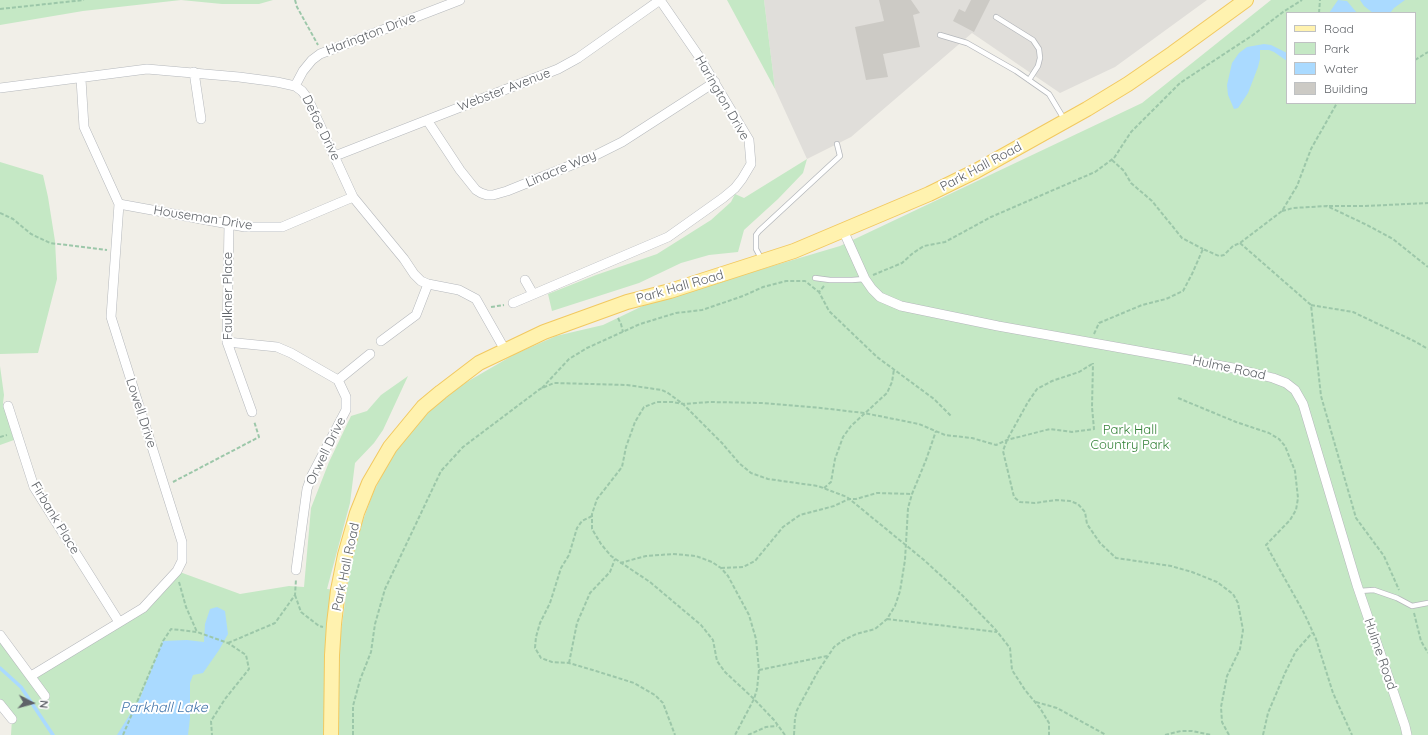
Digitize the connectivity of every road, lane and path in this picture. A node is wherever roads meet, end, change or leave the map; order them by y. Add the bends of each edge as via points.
1 (84, 0) edge
2 (295, 0) edge
3 (460, 0) edge
4 (660, 0) edge
5 (1246, 0) edge
6 (1302, 0) edge
7 (1320, 0) edge
8 (0, 9) edge
9 (1319, 12) edge
10 (996, 17) dead end
11 (940, 35) dead end
12 (1428, 52) edge
13 (323, 53) junction
14 (1416, 59) edge
15 (194, 72) junction
16 (80, 79) junction
17 (1029, 80) junction
18 (715, 82) junction
19 (295, 86) junction
20 (0, 88) edge
21 (1337, 104) edge
22 (201, 119) dead end
23 (427, 120) junction
24 (1065, 122) junction
25 (837, 144) dead end
26 (335, 156) junction
27 (1112, 160) junction
28 (354, 197) junction
29 (1428, 203) edge
30 (120, 204) junction
31 (1327, 206) junction
32 (1282, 211) junction
33 (0, 213) edge
34 (229, 224) junction
35 (843, 230) junction
36 (1240, 243) junction
37 (1203, 249) junction
38 (116, 251) junction
39 (763, 262) junction
40 (1428, 267) edge
41 (815, 278) dead end
42 (865, 279) junction
43 (525, 280) dead end
44 (830, 280) junction
45 (428, 284) junction
46 (819, 292) junction
47 (533, 294) junction
48 (513, 303) joint
49 (1310, 305) junction
50 (482, 309) junction
51 (380, 341) dead end
52 (227, 342) junction
53 (1089, 342) junction
54 (505, 350) junction
55 (1428, 350) edge
56 (370, 354) dead end
57 (894, 369) junction
58 (338, 380) junction
59 (540, 389) junction
60 (1178, 398) dead end
61 (683, 404) junction
62 (8, 406) dead end
63 (252, 412) joint
64 (864, 414) junction
65 (951, 416) dead end
66 (936, 431) junction
67 (1007, 440) junction
68 (165, 487) junction
69 (824, 488) junction
70 (912, 494) junction
71 (850, 499) junction
72 (592, 516) junction
73 (906, 545) junction
74 (615, 559) junction
75 (620, 563) junction
76 (721, 568) junction
77 (296, 570) joint
78 (177, 576) dead end
79 (1359, 591) junction
80 (295, 595) junction
81 (1404, 602) junction
82 (1428, 603) edge
83 (1412, 606) junction
84 (887, 619) junction
85 (119, 622) junction
86 (334, 630) junction
87 (197, 632) junction
88 (997, 632) junction
89 (1312, 632) junction
90 (0, 635) edge
91 (228, 643) junction
92 (1428, 653) edge
93 (828, 655) junction
94 (569, 663) junction
95 (759, 670) junction
96 (31, 676) junction
97 (45, 696) dead end
98 (754, 699) junction
99 (1035, 702) junction
100 (0, 704) edge
101 (12, 719) dead end
102 (777, 726) junction
103 (123, 735) edge
104 (212, 735) edge
105 (331, 735) edge
106 (353, 735) edge
107 (675, 735) edge
108 (735, 735) edge
109 (748, 735) edge
110 (785, 735) edge
111 (794, 735) edge
112 (1049, 735) edge
113 (1106, 735) edge
114 (1165, 735) edge
115 (1211, 735) edge
116 (1229, 735) edge
117 (1263, 735) edge
118 (1352, 735) edge
119 (1407, 735) edge

1 - 8 path
2 - 13 path
3 - 13 street, Harington Drive
4 - 18 street, Harington Drive
4 - 23 street, Webster Avenue via 578,58 558,69
5 - 24 main road, Park Hall Road via 1128,84
6 - 27 path via 1180,83 1131,132
7 - 9 path
10 - 17 lane via 1033,40 1039,49 1039,62
11 - 17 lane via 966,43
12 - 14 path
13 - 19 street, Harington Drive via 312,60
15 - 16 street, Defoe Drive via 147,69
15 - 19 street, Defoe Drive
15 - 22 street
16 - 20 street, Defoe Drive
16 - 30 street, Lowell Drive via 84,127
17 - 24 lane via 1049,94
18 - 23 street, Linacre Way via 622,142 507,192 493,195 476,190
18 - 47 street, Harington Drive via 749,140 751,164 735,188 668,237
19 - 26 street, Defoe Drive via 308,99
21 - 32 path via 1311,149 1297,186
23 - 26 street, Webster Avenue
24 - 35 main road, Park Hall Road via 929,194
25 - 39 lane via 840,156 756,235 756,249
26 - 28 street, Defoe Drive
27 - 37 path via 1124,171 1131,184 1152,201 1182,238
27 - 42 path via 1095,172 991,217 945,242 924,246 902,263
28 - 34 street, Houseman Drive via 282,227 245,227
28 - 45 street, Defoe Drive via 414,274
29 - 31 path
30 - 34 street, Houseman Drive
30 - 38 street, Lowell Drive
31 - 32 path
31 - 40 path via 1393,239
32 - 36 path
33 - 38 path via 13,219 31,234 50,243
34 - 52 street, Faulkner Place
35 - 39 main road, Park Hall Road
35 - 42 street, Hulme Road
36 - 37 path via 1219,256
36 - 49 path
37 - 53 path via 1183,292 1099,323
38 - 68 street, Lowell Drive via 111,317
39 - 54 main road, Park Hall Road via 612,307 544,332
41 - 44 lane
42 - 44 lane
42 - 53 street, Hulme Road via 880,297 900,306
43 - 47 street
44 - 46 path
45 - 50 street, Defoe Drive via 459,290 476,299
45 - 51 street via 416,315
46 - 57 path via 829,310 877,357
46 - 59 path via 805,281 786,281 763,286 702,310 676,313 640,324 569,359
47 - 48 street, Harington Drive
48 - 50 path
49 - 55 path via 1353,312
49 - 81 path via 1321,396 1356,518 1384,556
50 - 54 street, Defoe Drive
52 - 58 street via 277,347
52 - 63 street, Faulkner Place
53 - 79 street, Hulme Road via 1233,368 1273,378 1295,390 1303,404
54 - 86 main road, Park Hall Road via 479,363 423,407 390,447 369,483 357,513 338,590
56 - 58 street
57 - 64 path via 887,393
57 - 65 path via 934,399
58 - 77 street, Orwell Drive via 346,398 346,410 307,489
59 - 61 path via 554,383 627,385 662,390
59 - 106 path via 463,447 440,471 385,589 375,624 371,652 353,706
60 - 89 path via 1270,433 1285,446 1296,471 1296,510 1266,545 1294,593
61 - 64 path via 763,403
61 - 69 path via 739,464 751,473 768,479
61 - 72 path via 657,402 644,407 635,422 622,467 597,499
62 - 85 street, Firbank Place via 34,487
63 - 68 path via 258,437
64 - 66 path via 919,424
64 - 69 path via 843,437 835,458 831,482
66 - 67 path via 996,445
66 - 70 path
67 - 67 path via 1037,389 1079,372 1093,363 1094,429 1072,432 1050,429
67 - 116 path via 1003,451 1006,466 1014,497 1020,502 1056,500 1078,504 1085,512 1087,524 1100,543 1116,558 1171,566 1192,572 1217,582 1233,594 1238,603 1243,630 1240,649 1227,676 1221,707 1222,722
68 - 85 street, Lowell Drive via 182,542 182,561 177,571 143,608
69 - 71 path
70 - 71 path via 886,492
70 - 73 path via 908,508
71 - 73 path
71 - 76 path via 800,515 784,527 755,561 744,567
72 - 74 path via 592,529
72 - 94 path via 582,521 577,528 569,555 561,568 536,636 535,648 541,658 552,662
73 - 84 path via 900,591
73 - 88 path via 961,594
74 - 75 path
74 - 94 path via 610,572 590,593 577,623
75 - 76 path via 646,556 673,554 696,556
75 - 98 path via 650,582 701,625 713,640 717,661 724,672
76 - 95 path via 749,615 756,639
77 - 80 path
78 - 87 path
79 - 81 lane via 1374,590
79 - 119 street, Hulme Road
80 - 86 path via 301,612 319,626
80 - 91 path via 275,622
81 - 83 lane
82 - 83 lane
83 - 92 path via 1421,641
84 - 88 path
84 - 93 path via 875,629 842,641
85 - 96 street, Lowell Drive
86 - 105 main road, Park Hall Road
87 - 91 path
87 - 103 path via 171,629 163,641
88 - 99 path via 1010,648 1012,670
89 - 117 path via 1296,651 1285,672 1268,713
89 - 118 path via 1333,693
90 - 96 street
91 - 104 path via 246,655 249,669 211,721
93 - 95 path
93 - 111 path via 797,710
94 - 107 path via 634,683 654,695 663,703
95 - 98 path
96 - 97 street
98 - 102 path
98 - 108 path
99 - 112 path via 1049,723
99 - 113 path via 1057,708
100 - 101 street
102 - 109 path via 766,727
102 - 110 path
114 - 115 path via 1181,731

